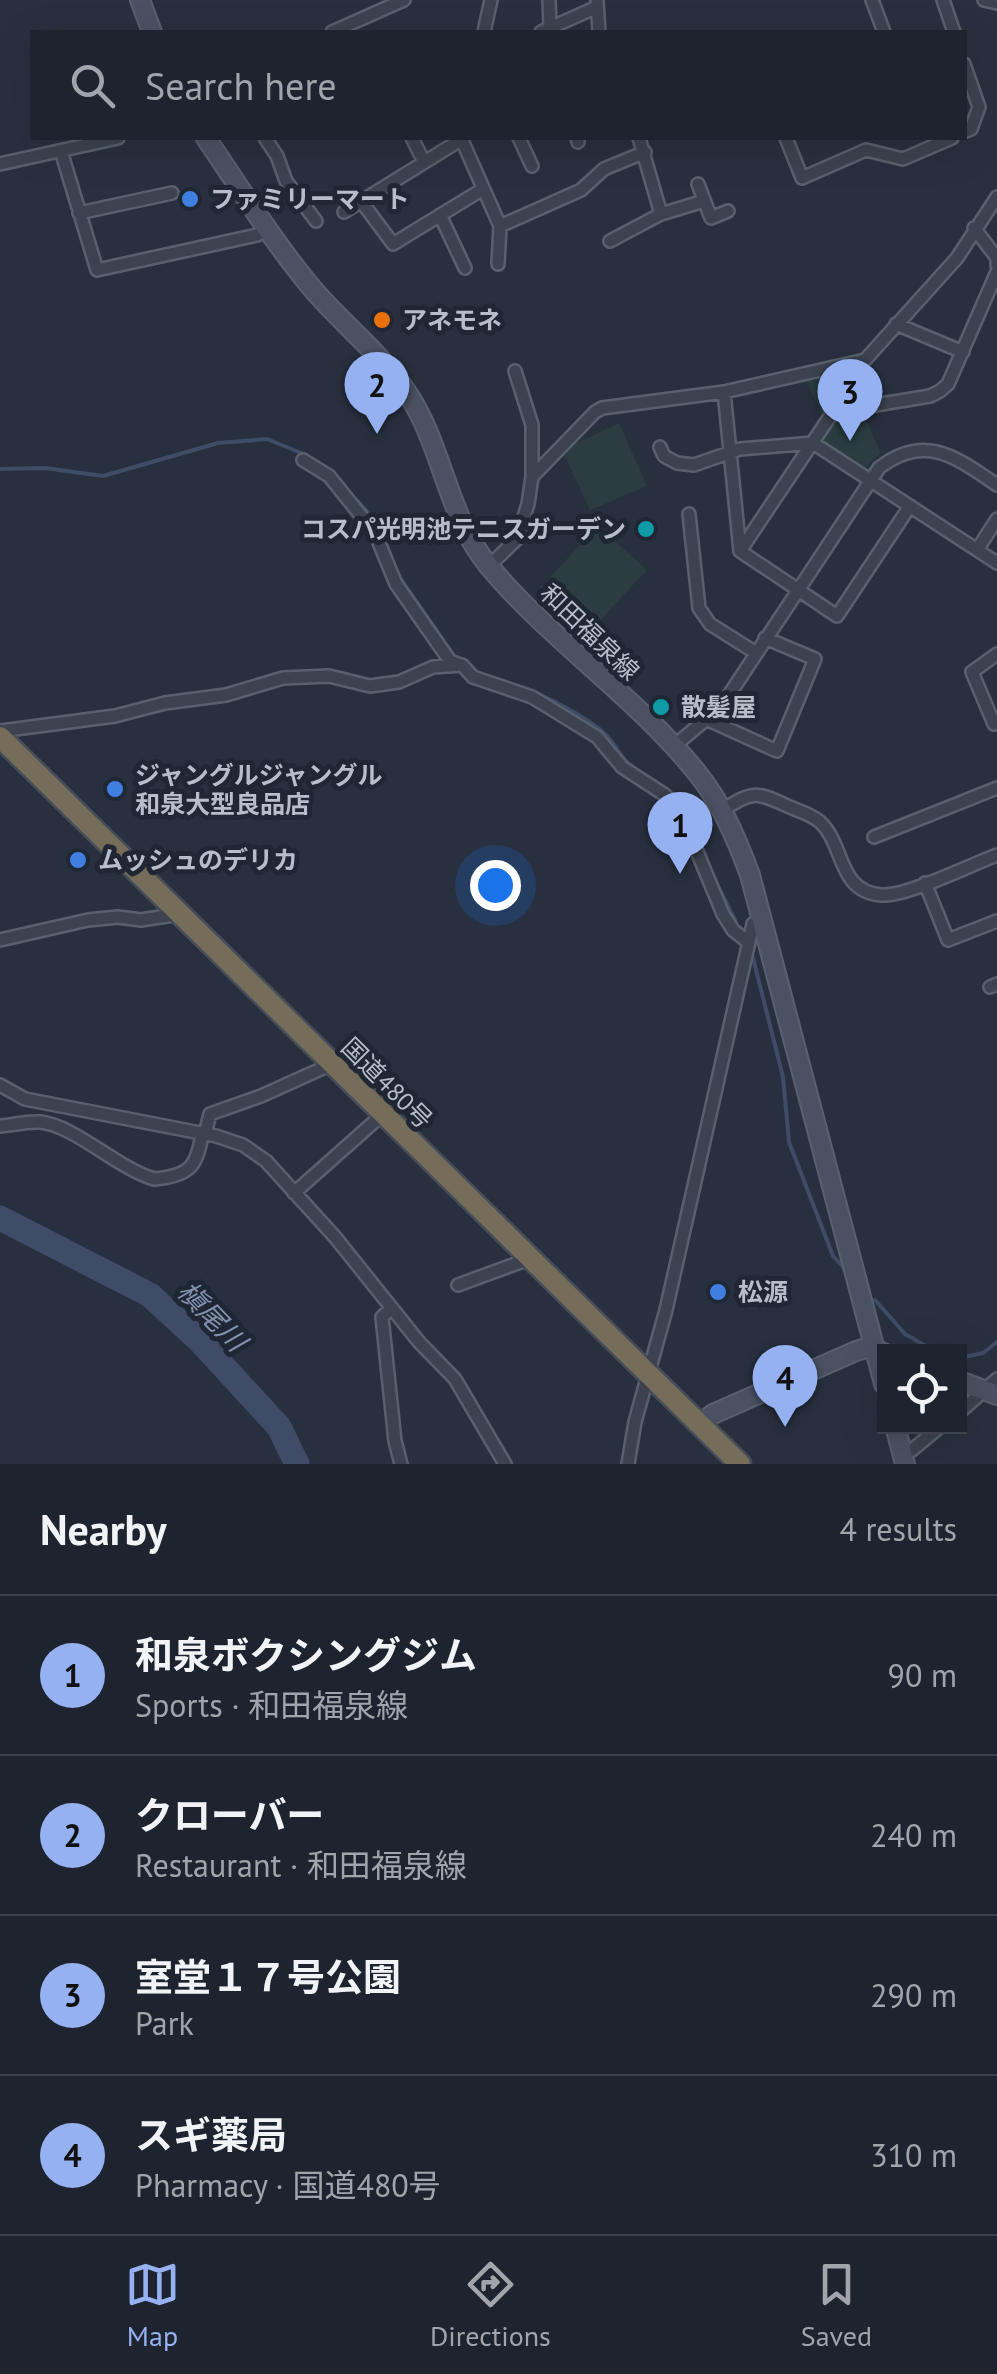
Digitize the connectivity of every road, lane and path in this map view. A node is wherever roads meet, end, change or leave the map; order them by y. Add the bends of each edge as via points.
1 (140, 0) edge
2 (404, 0) edge
3 (491, 0) edge
4 (549, 0) edge
5 (872, 0) edge
6 (943, 0) edge
7 (984, 0) edge
8 (997, 3) edge
9 (597, 4) edge
10 (151, 30) edge
11 (339, 30) edge
12 (484, 30) edge
13 (545, 30) edge
14 (599, 30) edge
15 (883, 30) edge
16 (953, 30) edge
17 (967, 73) edge
18 (967, 131) edge
19 (109, 140) edge
20 (207, 140) edge
21 (266, 140) edge
22 (413, 140) edge
23 (459, 140) edge
24 (463, 140) edge
25 (520, 140) edge
26 (640, 140) edge
27 (787, 140) edge
28 (926, 143) edge
29 (864, 144) edge
30 (61, 151) junction
31 (645, 152) junction
32 (278, 156) junction
33 (424, 162) junction
34 (0, 164) edge
35 (265, 164) dead end
36 (532, 166) dead end
37 (698, 184) dead end
38 (483, 188) junction
39 (172, 192) dead end
40 (997, 197) edge
41 (361, 201) junction
42 (704, 201) junction
43 (344, 212) dead end
44 (728, 212) dead end
45 (79, 214) junction
46 (660, 214) junction
47 (440, 215) junction
48 (308, 217) dead end
49 (500, 226) junction
50 (268, 228) junction
51 (974, 228) junction
52 (610, 241) dead end
53 (498, 264) dead end
54 (465, 268) dead end
55 (997, 269) edge
56 (896, 324) junction
57 (963, 352) junction
58 (515, 371) dead end
59 (724, 392) junction
60 (812, 443) junction
61 (660, 448) dead end
62 (729, 452) junction
63 (302, 460) dead end
64 (532, 477) junction
65 (872, 479) junction
66 (997, 485) edge
67 (910, 506) junction
68 (689, 514) dead end
69 (997, 519) edge
70 (977, 550) junction
71 (740, 551) junction
72 (997, 562) edge
73 (489, 566) junction
74 (797, 590) junction
75 (765, 638) junction
76 (756, 652) junction
77 (997, 654) edge
78 (462, 666) junction
79 (706, 719) junction
80 (997, 722) edge
81 (0, 734) edge
82 (674, 746) junction
83 (997, 788) edge
84 (722, 810) junction
85 (874, 837) dead end
86 (997, 854) edge
87 (926, 883) junction
88 (180, 914) junction
89 (761, 918) junction
90 (997, 922) edge
91 (0, 940) edge
92 (749, 942) junction
93 (332, 1064) junction
94 (0, 1085) edge
95 (383, 1114) junction
96 (0, 1126) edge
97 (203, 1134) junction
98 (294, 1192) junction
99 (529, 1258) junction
100 (458, 1285) dead end
101 (391, 1309) junction
102 (878, 1344) edge
103 (877, 1352) edge
104 (646, 1375) junction
105 (967, 1382) edge
106 (993, 1388) edge
107 (967, 1407) edge
108 (700, 1425) junction
109 (897, 1434) edge
110 (932, 1434) edge
111 (903, 1459) edge
112 (401, 1464) edge
113 (505, 1464) edge
114 (628, 1464) edge
115 (740, 1464) edge

1 - 10 main road
2 - 11 street
3 - 12 street
4 - 13 street
5 - 15 street
6 - 16 street
7 - 8 street
9 - 13 street
9 - 14 street
17 - 18 street via 979,107
19 - 30 street
20 - 50 main road, 和田福泉線
21 - 32 street
22 - 33 street
23 - 33 street
24 - 38 street
25 - 36 street
26 - 31 street
27 - 29 street via 802,178
28 - 29 street via 903,159
30 - 34 street
30 - 45 street
31 - 46 street
31 - 49 street
32 - 35 street
32 - 48 street
33 - 41 street
37 - 42 street
38 - 47 street
38 - 49 street
39 - 45 street via 140,193
40 - 51 street
41 - 43 street
41 - 47 street via 392,244
42 - 44 street via 710,218
42 - 46 street
45 - 50 street via 97,270
46 - 52 street via 626,239
47 - 54 street
49 - 53 street
50 - 73 main road, 和田福泉線 via 311,287 411,398 463,526
51 - 55 street
51 - 56 street via 957,258
55 - 57 street
56 - 57 street
56 - 59 street via 865,360
57 - 60 street via 940,391 833,412
58 - 64 street via 532,425
59 - 62 street
59 - 64 street via 602,408
60 - 62 street
60 - 65 street
60 - 71 street
61 - 62 street via 686,466
62 - 71 street
63 - 78 street via 329,476 376,532 396,584 450,661
64 - 73 street via 517,539
65 - 66 street via 890,460 922,450 955,456
65 - 67 street
65 - 74 street
67 - 70 street
67 - 74 street via 837,616
68 - 76 street via 700,608 710,624
69 - 70 street
70 - 72 street
71 - 74 street
73 - 82 main road, 和田福泉線
74 - 75 street
75 - 76 street
75 - 79 street via 815,658 777,751
76 - 79 street
77 - 80 street via 972,672
78 - 81 street via 432,667 370,686 329,676 283,678 226,696
78 - 92 street via 474,677 532,697 597,737 622,768 665,795 683,818 723,914
79 - 82 street
81 - 88 highway, 国道480号
82 - 84 main road, 和田福泉線
83 - 85 street via 955,798
84 - 87 street via 760,794 818,821 848,877 869,892 895,894
84 - 89 main road, 和田福泉線
86 - 87 street
87 - 90 street via 948,940
88 - 91 street via 88,920
88 - 93 highway, 国道480号
89 - 92 street
89 - 102 main road, 和田福泉線
92 - 104 street
93 - 95 highway, 国道480号
93 - 97 street via 210,1114
94 - 97 street via 24,1099
95 - 98 street
95 - 99 highway, 国道480号
96 - 97 street via 54,1125 154,1179 192,1167
97 - 98 street via 243,1144
98 - 101 street
99 - 100 street
99 - 104 highway, 国道480号
101 - 112 street via 382,1317
101 - 113 street via 455,1379
103 - 108 main road via 856,1350
104 - 108 highway, 国道480号
104 - 114 street
105 - 106 main road
106 - 107 street
108 - 115 highway, 国道480号
109 - 111 main road
110 - 111 street

